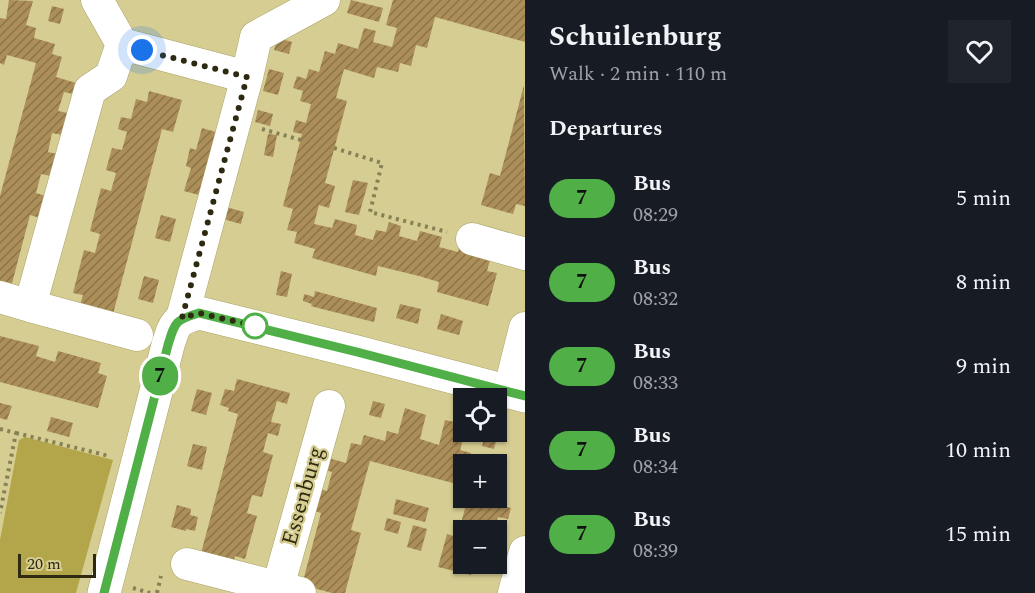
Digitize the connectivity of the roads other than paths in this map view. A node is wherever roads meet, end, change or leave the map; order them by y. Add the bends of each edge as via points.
1 (97, 0) edge
2 (324, 0) edge
3 (122, 44) junction
4 (247, 77) junction
5 (472, 239) road end
6 (525, 254) edge
7 (0, 297) edge
8 (30, 306) junction
9 (182, 318) junction
10 (525, 328) edge
11 (137, 335) dead end
12 (517, 394) edge
13 (329, 406) dead end
14 (525, 552) edge
15 (187, 564) dead end
16 (289, 590) edge
17 (104, 593) edge
18 (514, 593) edge

1 - 3 street
2 - 4 street via 256,37
3 - 4 street
3 - 8 street via 111,75 90,90
4 - 9 street
5 - 6 street
7 - 8 street
8 - 11 street
9 - 12 street via 199,313
9 - 17 street via 168,345
10 - 12 street
13 - 16 street, Essenburg
14 - 18 street
15 - 16 street, Essenburg

